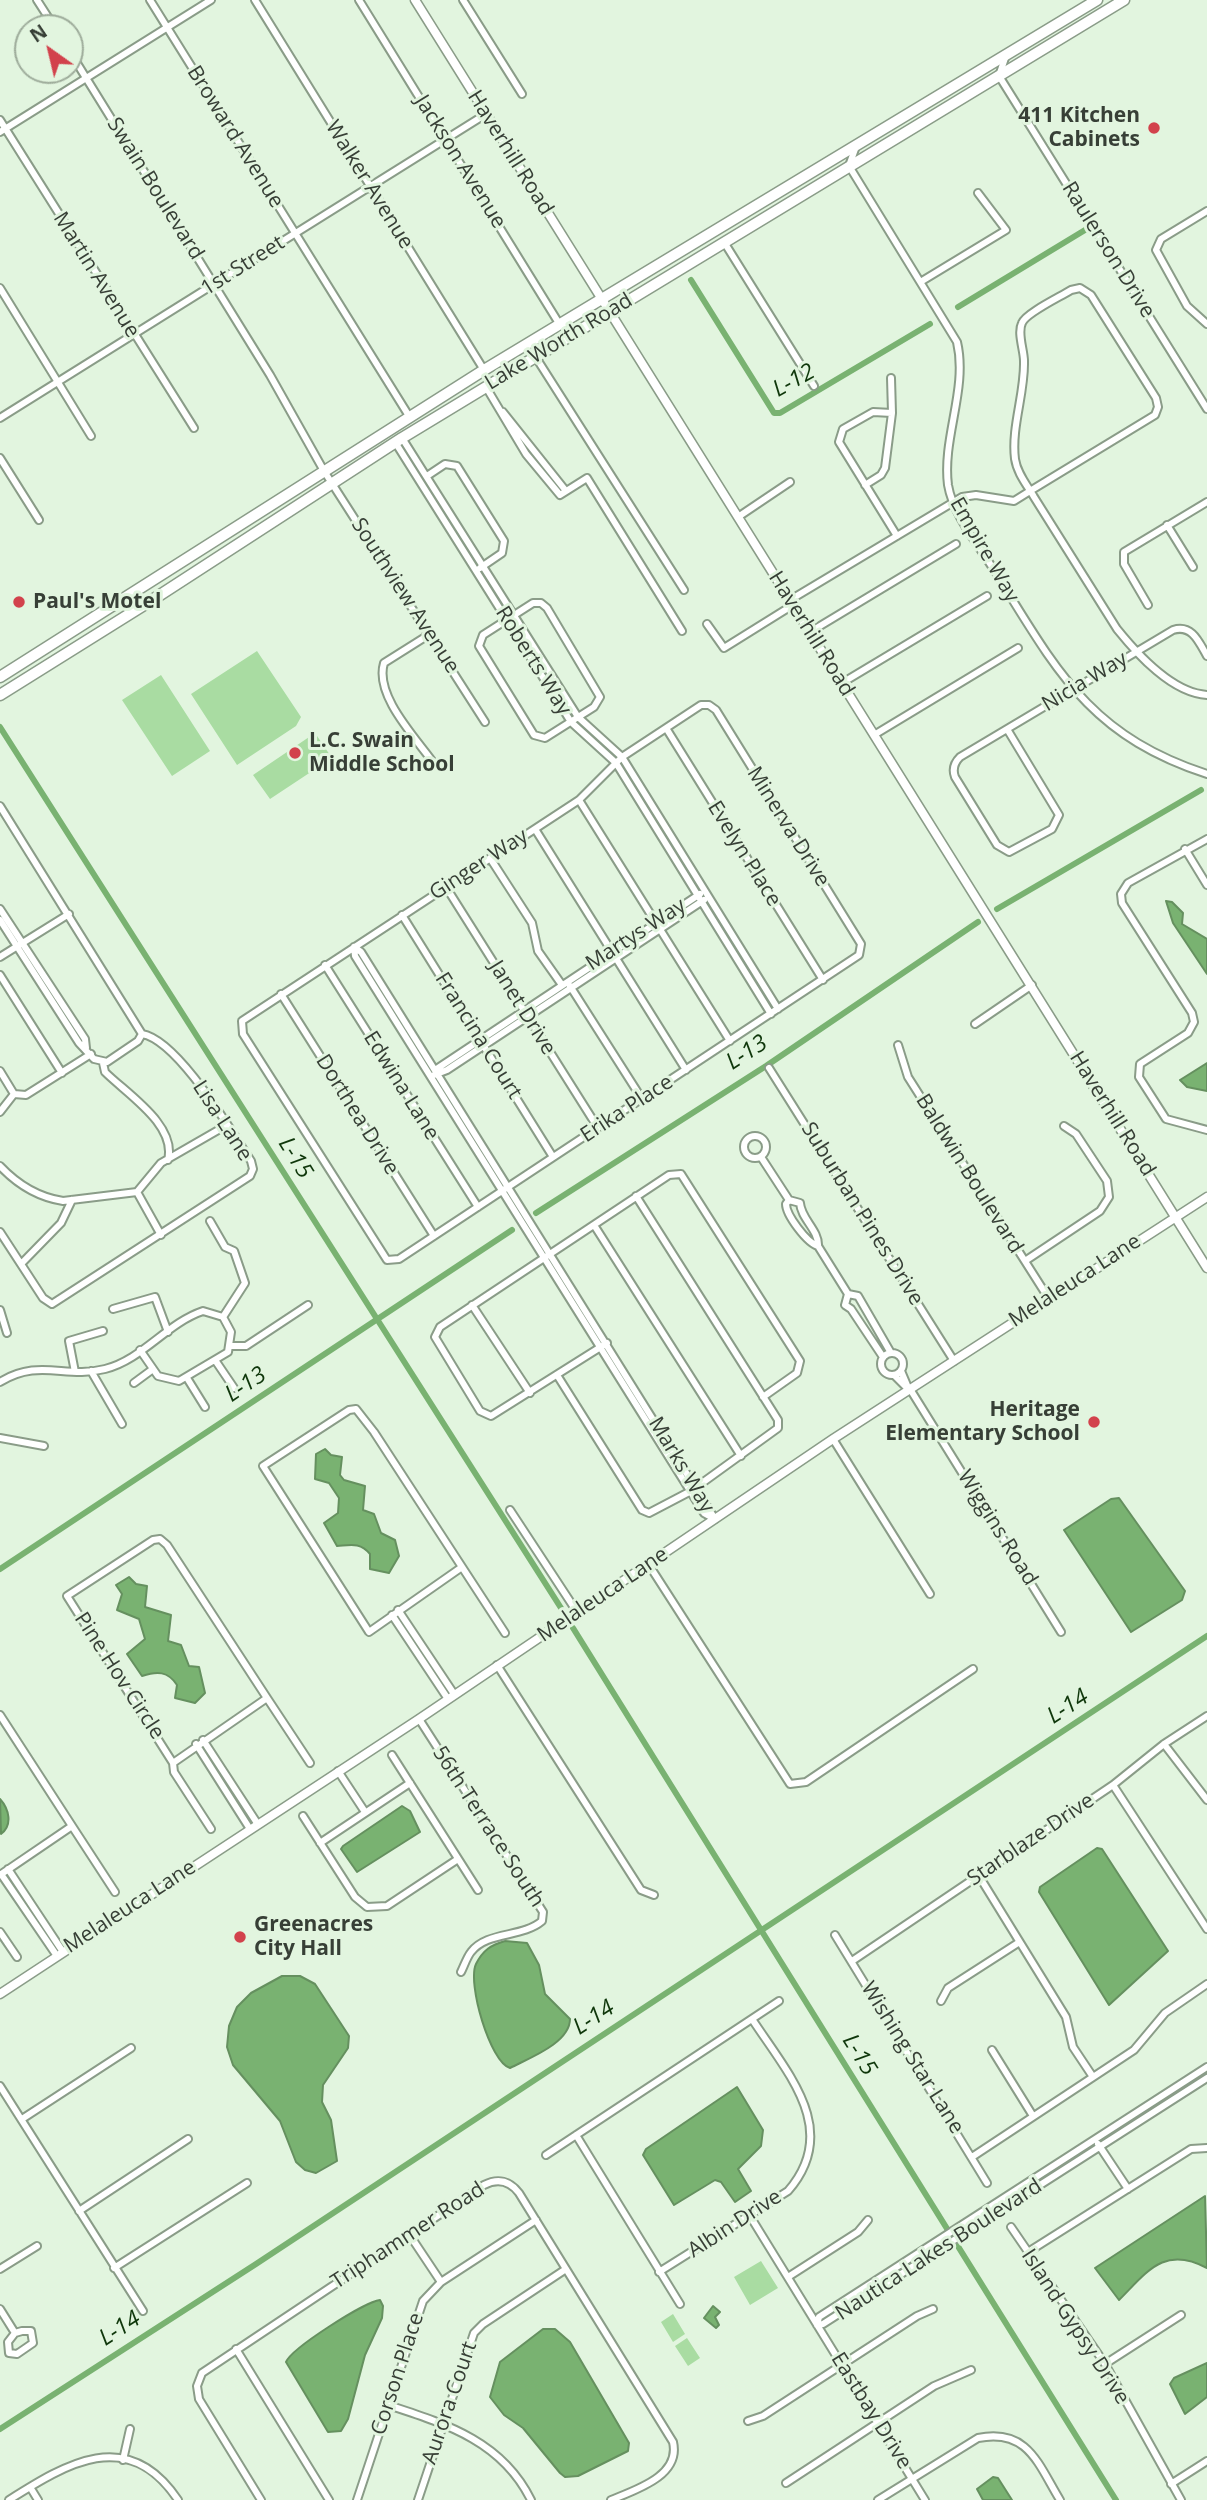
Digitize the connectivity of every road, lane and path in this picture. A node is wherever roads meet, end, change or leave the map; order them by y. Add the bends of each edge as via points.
1 (150, 0) edge
2 (211, 0) edge
3 (254, 0) edge
4 (359, 0) edge
5 (463, 0) edge
6 (1097, 0) edge
7 (1124, 0) edge
8 (419, 2) edge
9 (167, 27) junction
10 (1008, 54) junction
11 (84, 75) edge
12 (999, 76) junction
13 (86, 78) junction
14 (522, 94) dead end
15 (486, 114) junction
16 (0, 120) edge
17 (3, 130) edge
18 (446, 140) junction
19 (861, 142) junction
20 (849, 166) junction
21 (371, 187) junction
22 (978, 193) dead end
23 (1207, 211) edge
24 (295, 233) junction
25 (724, 242) junction
26 (922, 281) junction
27 (214, 283) junction
28 (0, 288) edge
29 (601, 299) junction
30 (608, 311) junction
31 (1207, 324) edge
32 (560, 325) junction
33 (132, 335) junction
34 (535, 356) junction
35 (484, 370) junction
36 (891, 377) dead end
37 (58, 382) junction
38 (485, 386) junction
39 (814, 386) dead end
40 (466, 398) junction
41 (1207, 409) edge
42 (892, 413) junction
43 (409, 416) junction
44 (0, 418) edge
45 (194, 428) dead end
46 (91, 436) dead end
47 (398, 440) junction
48 (0, 457) edge
49 (324, 471) junction
50 (427, 476) junction
51 (790, 482) dead end
52 (332, 483) junction
53 (865, 485) junction
54 (1030, 491) junction
55 (953, 502) junction
56 (1207, 502) edge
57 (738, 517) junction
58 (39, 520) dead end
59 (1167, 525) junction
60 (897, 536) junction
61 (956, 544) dead end
62 (203, 550) junction
63 (483, 566) junction
64 (1193, 567) dead end
65 (475, 571) junction
66 (684, 590) dead end
67 (986, 596) dead end
68 (792, 602) junction
69 (148, 603) junction
70 (1148, 605) dead end
71 (510, 617) junction
72 (707, 624) dead end
73 (85, 625) junction
74 (682, 631) dead end
75 (810, 632) junction
76 (430, 634) junction
77 (1018, 648) dead end
78 (1136, 652) junction
79 (1207, 656) edge
80 (31, 676) junction
81 (0, 677) edge
82 (842, 683) junction
83 (1072, 690) junction
84 (0, 695) edge
85 (1207, 695) edge
86 (709, 705) joint
87 (578, 717) junction
88 (485, 722) dead end
89 (571, 722) junction
90 (666, 729) junction
91 (1007, 729) junction
92 (874, 734) junction
93 (622, 757) junction
94 (616, 763) junction
95 (435, 765) dead end
96 (1207, 774) edge
97 (579, 800) junction
98 (0, 806) edge
99 (534, 829) junction
100 (1207, 839) edge
101 (1185, 849) junction
102 (490, 858) junction
103 (1207, 885) edge
104 (446, 887) junction
105 (698, 894) junction
106 (709, 895) junction
107 (702, 901) junction
108 (0, 909) edge
109 (69, 914) junction
110 (402, 915) junction
111 (0, 920) edge
112 (658, 925) junction
113 (18, 943) junction
114 (354, 947) junction
115 (610, 951) junction
116 (861, 952) joint
117 (0, 957) edge
118 (614, 958) junction
119 (325, 965) junction
120 (0, 975) edge
121 (823, 979) junction
122 (566, 985) junction
123 (1032, 985) junction
124 (281, 994) junction
125 (778, 1009) junction
126 (525, 1013) junction
127 (771, 1014) junction
128 (975, 1024) dead end
129 (142, 1034) junction
130 (730, 1041) junction
131 (482, 1043) junction
132 (898, 1045) dead end
133 (89, 1051) junction
134 (103, 1063) junction
135 (769, 1068) dead end
136 (686, 1070) junction
137 (0, 1071) edge
138 (437, 1071) junction
139 (62, 1073) junction
140 (429, 1076) junction
141 (15, 1094) junction
142 (642, 1099) junction
143 (0, 1112) edge
144 (227, 1125) junction
145 (1064, 1126) dead end
146 (598, 1128) junction
147 (1207, 1130) edge
148 (553, 1157) junction
149 (761, 1157) dead end
150 (168, 1160) junction
151 (0, 1166) edge
152 (509, 1186) junction
153 (501, 1191) junction
154 (137, 1192) junction
155 (636, 1196) junction
156 (1207, 1197) edge
157 (72, 1200) junction
158 (789, 1200) junction
159 (478, 1208) junction
160 (1175, 1217) junction
161 (210, 1222) dead end
162 (594, 1225) junction
163 (0, 1232) edge
164 (162, 1235) junction
165 (434, 1236) junction
166 (818, 1246) junction
167 (549, 1253) junction
168 (542, 1258) junction
169 (391, 1261) joint
170 (1025, 1261) junction
171 (21, 1265) junction
172 (1207, 1268) edge
173 (848, 1294) junction
174 (578, 1297) junction
175 (1049, 1298) junction
176 (571, 1303) junction
177 (308, 1305) dead end
178 (472, 1305) junction
179 (113, 1309) dead end
180 (0, 1310) edge
181 (223, 1317) junction
182 (103, 1331) dead end
183 (168, 1332) junction
184 (7, 1333) dead end
185 (607, 1343) junction
186 (230, 1346) junction
187 (600, 1347) junction
188 (140, 1350) junction
189 (891, 1353) junction
190 (883, 1357) junction
191 (215, 1360) junction
192 (954, 1361) junction
193 (153, 1369) junction
194 (91, 1371) junction
195 (75, 1372) junction
196 (898, 1373) junction
197 (557, 1375) junction
198 (187, 1378) junction
199 (0, 1382) edge
200 (134, 1383) dead end
201 (234, 1388) dead end
202 (910, 1389) junction
203 (530, 1393) junction
204 (763, 1397) junction
205 (205, 1406) dead end
206 (649, 1417) junction
207 (122, 1424) dead end
208 (0, 1438) edge
209 (833, 1439) junction
210 (44, 1446) dead end
211 (741, 1456) junction
212 (694, 1489) junction
213 (510, 1510) dead end
214 (715, 1519) junction
215 (649, 1564) junction
216 (462, 1567) junction
217 (930, 1594) dead end
218 (577, 1612) junction
219 (395, 1613) junction
220 (1061, 1632) dead end
221 (505, 1633) dead end
222 (497, 1665) junction
223 (973, 1669) dead end
224 (451, 1696) junction
225 (267, 1698) junction
226 (0, 1715) edge
227 (1207, 1716) edge
228 (419, 1718) junction
229 (200, 1742) junction
230 (1164, 1744) junction
231 (392, 1755) dead end
232 (173, 1763) junction
233 (310, 1763) dead end
234 (338, 1771) junction
235 (410, 1783) junction
236 (1113, 1785) junction
237 (1207, 1800) edge
238 (365, 1812) junction
239 (303, 1816) dead end
240 (72, 1826) junction
241 (254, 1826) junction
242 (211, 1829) dead end
243 (320, 1843) junction
244 (458, 1859) junction
245 (3, 1873) edge
246 (979, 1876) junction
247 (478, 1890) dead end
248 (115, 1892) dead end
249 (654, 1895) dead end
250 (1207, 1929) edge
251 (0, 1932) edge
252 (835, 1935) dead end
253 (1018, 1943) junction
254 (60, 1954) junction
255 (17, 1958) dead end
256 (852, 1961) junction
257 (461, 1972) dead end
258 (1207, 1984) edge
259 (0, 1994) edge
260 (779, 2001) dead end
261 (941, 2001) dead end
262 (752, 2019) junction
263 (131, 2048) dead end
264 (992, 2050) dead end
265 (1207, 2067) edge
266 (1093, 2077) junction
267 (1207, 2078) edge
268 (0, 2086) edge
269 (1033, 2116) junction
270 (22, 2119) junction
271 (576, 2135) junction
272 (188, 2139) dead end
273 (1095, 2139) junction
274 (1100, 2147) junction
275 (1207, 2148) edge
276 (546, 2155) dead end
277 (972, 2157) junction
278 (247, 2183) dead end
279 (987, 2183) dead end
280 (1128, 2189) junction
281 (79, 2211) junction
282 (750, 2216) junction
283 (536, 2220) junction
284 (868, 2220) dead end
285 (1010, 2227) dead end
286 (966, 2228) junction
287 (409, 2234) junction
288 (37, 2246) dead end
289 (1028, 2252) junction
290 (114, 2268) junction
291 (0, 2269) edge
292 (566, 2269) junction
293 (659, 2272) junction
294 (788, 2277) junction
295 (441, 2282) junction
296 (680, 2304) dead end
297 (0, 2309) edge
298 (933, 2309) dead end
299 (143, 2311) dead end
300 (1181, 2315) dead end
301 (817, 2325) junction
302 (15, 2333) junction
303 (236, 2349) junction
304 (1105, 2364) junction
305 (842, 2365) junction
306 (971, 2370) dead end
307 (388, 2405) junction
308 (748, 2421) dead end
309 (877, 2422) junction
310 (443, 2423) junction
311 (130, 2429) dead end
312 (123, 2460) junction
313 (1207, 2461) edge
314 (912, 2479) junction
315 (786, 2483) dead end
316 (1171, 2484) junction
317 (30, 2487) junction
318 (9, 2500) edge
319 (38, 2500) edge
320 (178, 2500) edge
321 (261, 2500) edge
322 (329, 2500) edge
323 (357, 2500) edge
324 (418, 2500) edge
325 (531, 2500) edge
326 (611, 2500) edge
327 (878, 2500) edge
328 (925, 2500) edge
329 (1060, 2500) edge
330 (1181, 2500) edge

1 - 9 street, Broward Avenue
2 - 9 street
3 - 21 street, Walker Avenue
4 - 18 street, Jackson Avenue
5 - 14 street
6 - 10 main road, Lake Worth Road
7 - 12 main road, Lake Worth Road
8 - 15 street, Haverhill Road
9 - 13 street
9 - 24 street, Broward Avenue
10 - 12 street
10 - 19 main road, Lake Worth Road
11 - 13 street, Swain Boulevard
12 - 20 main road, Lake Worth Road
12 - 41 street, Raulerson Drive
13 - 17 street
13 - 27 street, Swain Boulevard
15 - 18 street, 1st Street
15 - 29 street, Haverhill Road
16 - 17 street, Martin Avenue
17 - 33 street, Martin Avenue
18 - 21 street, 1st Street
18 - 32 street, Jackson Avenue
19 - 20 street via 851,154
19 - 29 main road, Lake Worth Road
20 - 25 main road, Lake Worth Road
20 - 26 street, Empire Way
21 - 24 street, 1st Street
21 - 35 street, Walker Avenue
22 - 26 street via 1006,230
23 - 31 street via 1156,245 1176,290
24 - 27 street, 1st Street
24 - 43 street, Broward Avenue
25 - 30 main road, Lake Worth Road
25 - 39 street
26 - 55 street, Empire Way via 952,329 960,352 948,473
27 - 33 street, 1st Street
27 - 49 street, Swain Boulevard
28 - 37 street
29 - 30 street, Haverhill Road
29 - 32 main road, Lake Worth Road
30 - 34 main road, Lake Worth Road
30 - 57 street, Haverhill Road
32 - 35 main road, Lake Worth Road
33 - 37 street, 1st Street
33 - 45 street, Martin Avenue
34 - 38 main road, Lake Worth Road
34 - 66 street
35 - 40 main road
35 - 43 main road, Lake Worth Road
36 - 42 street
37 - 44 street, 1st Street
37 - 46 street
38 - 40 main road, Lake Worth Road
38 - 74 street via 526,454 563,493 587,478
40 - 47 main road, Lake Worth Road
42 - 53 street via 883,472
42 - 53 street via 868,413 840,433 841,447
43 - 49 main road, Lake Worth Road
47 - 50 street, Roberts Way
47 - 52 main road, Lake Worth Road
47 - 65 street, Roberts Way
48 - 58 street
49 - 52 street, Southview Avenue
49 - 62 main road, Lake Worth Road
50 - 63 street, Roberts Way
50 - 63 street via 446,464 460,469 504,541 502,553
51 - 57 street
52 - 69 main road, Lake Worth Road
52 - 76 street, Southview Avenue
53 - 60 street
54 - 54 street via 1157,411 1156,398 1084,289 1071,290 1021,325 1024,374 1014,456
54 - 55 street via 1014,501 971,495
54 - 78 street
55 - 60 street
55 - 83 street, Empire Way
56 - 59 street
57 - 68 street, Haverhill Road
59 - 64 street
59 - 70 street via 1124,552 1124,564
60 - 68 street
61 - 75 street
62 - 69 main road via 196,564 150,596
62 - 73 main road, Lake Worth Road
63 - 65 street
63 - 71 street, Roberts Way
65 - 71 street, Roberts Way
67 - 82 street
68 - 72 street via 724,648
68 - 75 street, Haverhill Road
69 - 80 main road, Lake Worth Road
71 - 87 street, Roberts Way
71 - 87 street via 533,603 547,608 599,693 597,704
71 - 89 street, Roberts Way
71 - 89 street via 483,635 479,646 534,735 545,738
73 - 80 main road via 83,632 37,661
73 - 81 main road, Lake Worth Road
75 - 82 street, Haverhill Road
76 - 88 street, Southview Avenue
76 - 95 street via 384,663 382,682 387,697
77 - 92 street
78 - 79 street, Nicia Way via 1182,628 1193,634
78 - 83 street, Nicia Way
78 - 85 street via 1169,679
80 - 84 main road, Lake Worth Road
82 - 92 street, Haverhill Road
83 - 91 street, Nicia Way
83 - 96 street, Empire Way via 1129,740
86 - 90 street, Ginger Way via 701,705
86 - 116 street, Minerva Drive via 861,944
87 - 89 street
87 - 93 street, Roberts Way
89 - 94 street, Roberts Way
90 - 93 street, Ginger Way
90 - 121 street, Evelyn Place
91 - 91 street, Nicia Way via 1058,811 1059,820 1013,852 1000,848 953,769 956,761
92 - 123 street, Haverhill Road
93 - 94 street, Ginger Way
93 - 106 street, Roberts Way
94 - 97 street, Ginger Way
94 - 105 street, Roberts Way
97 - 99 street, Ginger Way
97 - 112 street
98 - 109 street, Lisa Lane
99 - 102 street, Ginger Way
99 - 115 street
100 - 101 street
101 - 103 street
101 - 147 street via 1128,883 1121,899 1194,1022 1188,1033 1140,1064 1139,1077 1166,1119
102 - 104 street, Ginger Way
102 - 122 street via 532,923 538,951
104 - 110 street, Ginger Way
104 - 126 street, Janet Drive
105 - 106 street, Martys Way
105 - 107 street, Roberts Way
105 - 112 street, Martys Way
106 - 107 street, Martys Way
106 - 125 street, Roberts Way
107 - 112 street, Martys Way
107 - 127 street, Roberts Way
108 - 113 street
109 - 113 street
109 - 129 street, Lisa Lane
110 - 114 street, Ginger Way
110 - 131 street, Francina Court
111 - 113 street
112 - 115 street, Martys Way
112 - 118 street, Martys Way
112 - 130 street
113 - 117 street
113 - 133 street via 79,1043
114 - 119 street, Ginger Way
114 - 138 street, Marks Way via 362,952
114 - 140 street, Marks Way via 355,956
115 - 118 street
115 - 122 street, Martys Way
116 - 121 street, Erika Place
118 - 122 street, Martys Way
118 - 136 street
119 - 124 street, Ginger Way
119 - 159 street, Edwina Lane
120 - 139 street
121 - 125 street, Erika Place
122 - 126 street, Martys Way
122 - 142 street
123 - 128 street
123 - 160 street, Haverhill Road
124 - 165 street, Dorthea Drive
124 - 169 street, Ginger Way via 242,1021 243,1034 384,1257
125 - 127 street, Erika Place
126 - 131 street, Martys Way
126 - 146 street, Janet Drive
127 - 130 street, Erika Place
129 - 134 street
129 - 144 street, Lisa Lane via 153,1037 181,1061
130 - 136 street, Erika Place
131 - 138 street, Martys Way
131 - 148 street, Francina Court
132 - 170 street, Baldwin Boulevard via 908,1077
133 - 134 street
133 - 139 street
134 - 150 street via 105,1073 164,1129 171,1150
135 - 192 street, Suburban Pines Drive
136 - 142 street, Erika Place
137 - 141 street
138 - 140 street, Martys Way
138 - 152 street, Marks Way
139 - 141 street via 26,1096
140 - 153 street, Marks Way
141 - 143 street
142 - 146 street, Erika Place
144 - 150 street
144 - 164 street, Lisa Lane via 251,1161 252,1173
145 - 170 street via 1076,1134 1107,1181 1109,1197 1100,1212
146 - 148 street, Erika Place
148 - 152 street, Erika Place
149 - 158 street
150 - 154 street
151 - 157 street via 38,1194
152 - 153 street, Erika Place
152 - 167 street, Marks Way
153 - 159 street, Erika Place
153 - 168 street, Marks Way
154 - 157 street
154 - 164 street
155 - 162 street
155 - 204 street
155 - 204 street via 669,1175 684,1177 800,1362 797,1373
156 - 160 street, Melaleuca Lane
157 - 171 street via 61,1223
158 - 166 street via 800,1203
158 - 166 street via 787,1212 810,1244
159 - 165 street, Erika Place
160 - 172 street, Haverhill Road
160 - 175 street, Melaleuca Lane
161 - 181 street via 225,1247 234,1251 245,1283
162 - 167 street
162 - 211 street
163 - 171 street, Lisa Lane
164 - 171 street, Lisa Lane via 52,1304
165 - 169 street, Erika Place
166 - 173 street
167 - 168 street
167 - 174 street, Marks Way
168 - 176 street, Marks Way
168 - 178 street
170 - 175 street, Baldwin Boulevard
173 - 189 street via 858,1296
173 - 190 street via 845,1305
174 - 176 street
174 - 185 street, Marks Way
175 - 192 street, Melaleuca Lane
176 - 187 street, Marks Way
177 - 186 street via 246,1346
178 - 203 street
178 - 203 street via 440,1326 436,1341 480,1411 491,1416
179 - 183 street via 155,1297
180 - 184 street
181 - 183 street via 211,1311 198,1312
181 - 186 street via 231,1332
182 - 195 street via 69,1341
183 - 188 street
185 - 187 street
185 - 206 street, Marks Way
186 - 191 street
187 - 197 street
187 - 206 street, Marks Way
188 - 193 street
188 - 194 street via 114,1366
189 - 190 street
189 - 196 street via 901,1357
190 - 196 street via 882,1369
191 - 198 street
191 - 201 street
192 - 202 street, Melaleuca Lane
193 - 198 street via 166,1380
193 - 200 street
194 - 195 street
194 - 207 street
195 - 199 street via 37,1368
196 - 202 street, Wiggins Road
197 - 203 street
197 - 212 street via 642,1510 653,1513
198 - 205 street
202 - 209 street, Melaleuca Lane
202 - 220 street, Wiggins Road
204 - 211 street via 778,1428
206 - 212 street, Marks Way
208 - 210 street
209 - 214 street, Melaleuca Lane
209 - 217 street
211 - 212 street
212 - 214 street, Marks Way via 704,1513
213 - 218 street
214 - 215 street, Melaleuca Lane
215 - 218 street, Melaleuca Lane
215 - 223 street via 790,1784 806,1782
216 - 219 street
216 - 219 street via 356,1409 263,1466 369,1632
216 - 221 street
218 - 222 street, Melaleuca Lane
219 - 224 street
222 - 224 street, Melaleuca Lane
222 - 249 street via 641,1890
224 - 228 street, Melaleuca Lane
225 - 229 street, Pine Hov Circle
225 - 232 street, Pine Hov Circle via 160,1539 67,1596
225 - 233 street, Pine Hov Circle
226 - 240 street
227 - 230 street, Starblaze Drive
228 - 234 street, Melaleuca Lane
228 - 257 street, 56th Terrace South via 543,1912 542,1921 530,1930 496,1937 472,1950
229 - 232 street, Pine Hov Circle
229 - 241 street
230 - 236 street, Starblaze Drive
230 - 237 street
231 - 235 street
232 - 242 street, Pine Hov Circle via 174,1772
234 - 238 street
234 - 241 street, Melaleuca Lane
235 - 238 street
235 - 244 street
236 - 246 street, Starblaze Drive
236 - 250 street
238 - 243 street
239 - 243 street
240 - 245 street
240 - 248 street
241 - 254 street, Melaleuca Lane
243 - 244 street via 355,1897 378,1909
244 - 247 street
245 - 254 street
246 - 253 street
246 - 256 street, Starblaze Drive
251 - 255 street
252 - 256 street, Wishing Star Lane
253 - 261 street via 948,1988
253 - 266 street via 1066,2017 1073,2047
254 - 259 street, Melaleuca Lane
256 - 277 street, Wishing Star Lane
258 - 266 street via 1165,2013 1134,2050
260 - 262 street
262 - 271 street
262 - 282 street, Albin Drive via 799,2093 812,2141 803,2174 788,2191
263 - 270 street
264 - 269 street
265 - 273 street, Nautica Lakes Boulevard
266 - 269 street
267 - 274 street, Nautica Lakes Boulevard
268 - 270 street
269 - 277 street
270 - 281 street
271 - 276 street
271 - 293 street
272 - 281 street
273 - 274 street
273 - 286 street, Nautica Lakes Boulevard
274 - 280 street
274 - 286 street, Nautica Lakes Boulevard
275 - 280 street via 1191,2149
277 - 279 street, Wishing Star Lane
278 - 290 street
280 - 289 street
281 - 290 street
282 - 293 street, Albin Drive
282 - 294 street, Eastbay Drive
283 - 287 street, Triphammer Road via 517,2190 497,2181
283 - 292 street, Triphammer Road
283 - 295 street, Corson Place
284 - 294 street via 858,2232
285 - 289 street, Island Gypsy Drive
286 - 301 street, Nautica Lakes Boulevard via 819,2317
287 - 295 street
287 - 303 street, Triphammer Road
288 - 291 street
289 - 304 street, Island Gypsy Drive
290 - 299 street
292 - 310 street, Aurora Court via 477,2330
292 - 326 street, Triphammer Road via 674,2447 666,2471
293 - 296 street
294 - 301 street, Eastbay Drive
295 - 307 street, Corson Place via 419,2309
297 - 302 street
298 - 305 street
300 - 304 street
301 - 305 street, Eastbay Drive
302 - 302 street via 31,2331 35,2339 12,2355 6,2346
303 - 321 street, Triphammer Road via 202,2373 198,2394
303 - 322 street
304 - 316 street, Island Gypsy Drive
305 - 308 street
305 - 309 street, Eastbay Drive
306 - 309 street via 934,2386
307 - 310 street
307 - 323 street, Corson Place
309 - 314 street, Eastbay Drive
309 - 315 street
310 - 324 street, Aurora Court
310 - 325 street via 492,2451 512,2469
311 - 312 street
312 - 317 street via 83,2459
312 - 320 street via 157,2476
313 - 316 street
314 - 327 street
314 - 328 street, Eastbay Drive
314 - 329 street via 978,2438 1005,2436 1024,2444
316 - 330 street, Island Gypsy Drive
317 - 318 street
317 - 319 street

